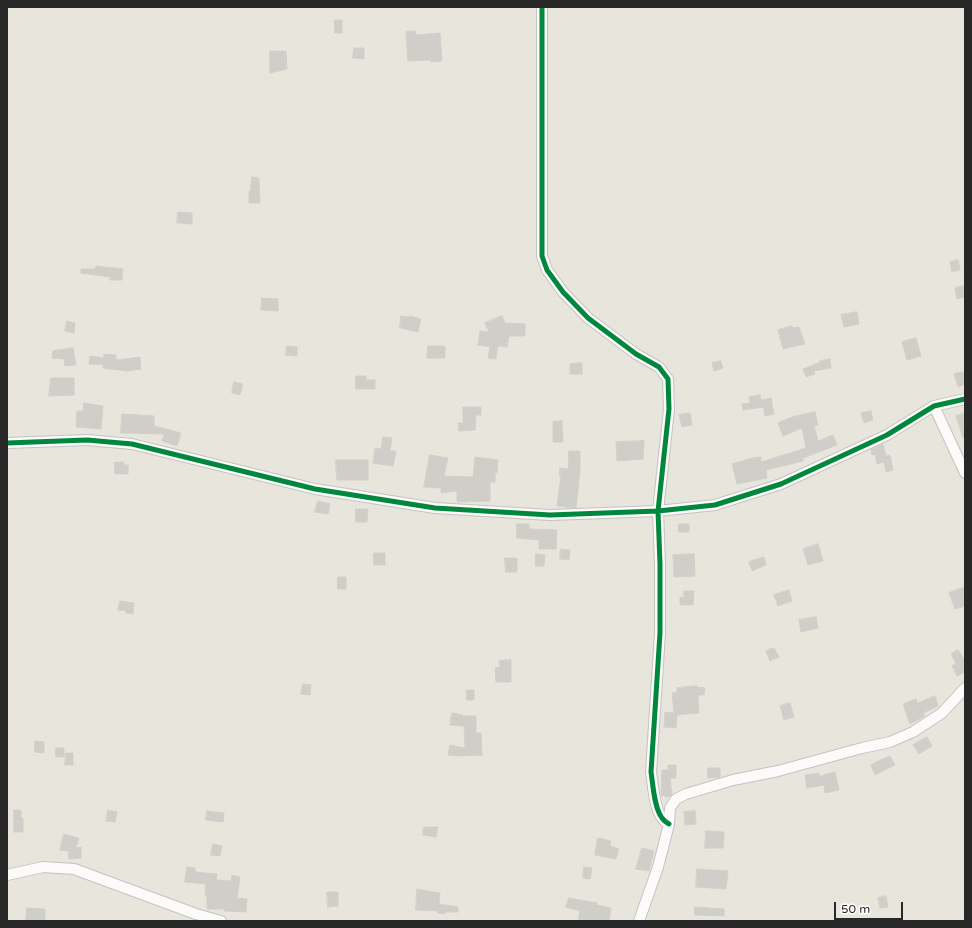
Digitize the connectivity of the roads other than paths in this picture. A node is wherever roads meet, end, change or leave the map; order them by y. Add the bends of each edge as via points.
1 (542, 7) edge
2 (965, 399) edge
3 (934, 406) junction
4 (7, 443) edge
5 (965, 473) edge
6 (658, 511) junction
7 (965, 688) edge
8 (669, 824) junction
9 (7, 875) edge
10 (221, 921) edge
11 (639, 921) edge

1 - 6 street via 542,256 547,270 588,318 636,354 659,367 668,379 669,409
2 - 3 street
3 - 5 street
3 - 6 street via 887,435 781,484 715,505
4 - 6 street via 87,440 132,444 315,489 436,508 550,515
6 - 8 street via 660,633 651,772 659,812
7 - 8 street via 942,713 913,732 890,742 686,794 676,800 670,808
8 - 11 street via 654,881
9 - 10 street via 43,867 74,869 189,912

